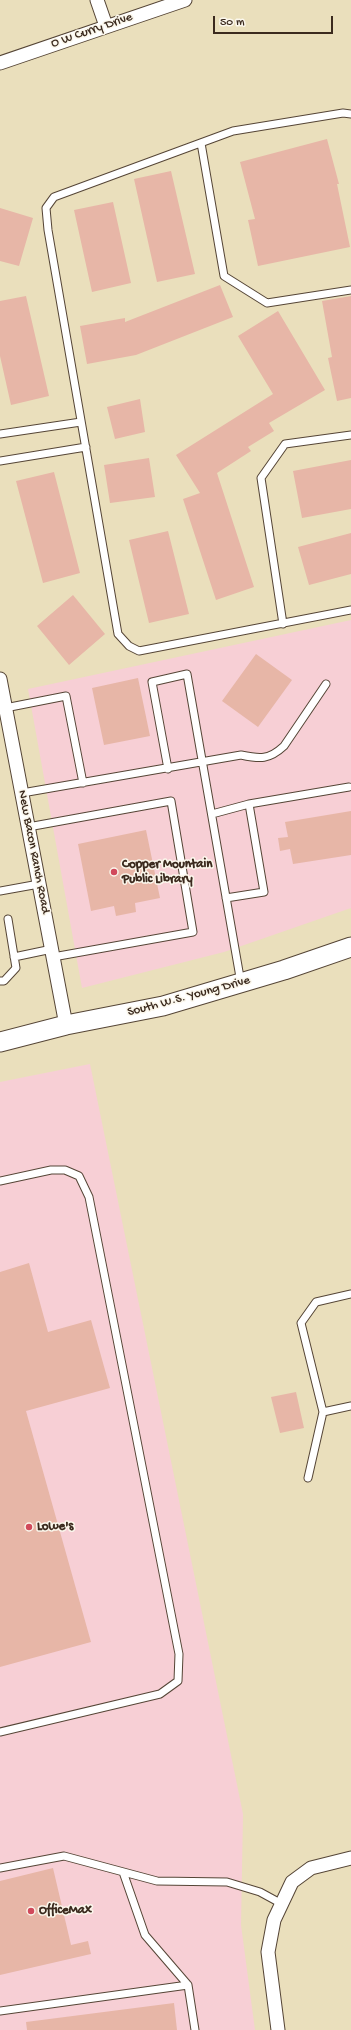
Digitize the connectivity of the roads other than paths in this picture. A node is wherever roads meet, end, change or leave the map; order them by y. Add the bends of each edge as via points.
1 (97, 0) edge
2 (185, 0) edge
3 (106, 26) junction
4 (0, 63) edge
5 (351, 114) edge
6 (201, 143) junction
7 (351, 290) edge
8 (81, 422) junction
9 (0, 434) edge
10 (351, 434) edge
11 (86, 446) junction
12 (0, 461) edge
13 (351, 610) edge
14 (283, 624) junction
15 (0, 679) edge
16 (326, 684) dead end
17 (6, 708) junction
18 (203, 763) junction
19 (168, 768) junction
20 (83, 783) junction
21 (350, 787) dead end
22 (22, 793) junction
23 (249, 804) junction
24 (212, 814) junction
25 (28, 827) junction
26 (39, 884) junction
27 (0, 891) edge
28 (226, 898) junction
29 (8, 919) dead end
30 (351, 947) edge
31 (52, 953) junction
32 (14, 957) junction
33 (0, 981) edge
34 (241, 983) junction
35 (66, 1025) junction
36 (0, 1042) edge
37 (0, 1181) edge
38 (351, 1294) edge
39 (351, 1406) edge
40 (323, 1412) junction
41 (308, 1478) dead end
42 (0, 1732) edge
43 (351, 1858) edge
44 (0, 1868) edge
45 (123, 1872) junction
46 (282, 1904) junction
47 (188, 1985) junction
48 (0, 2011) edge
49 (194, 2030) edge
50 (278, 2030) edge

1 - 3 street
2 - 3 street, O W Curry Drive
3 - 4 street, O W Curry Drive
5 - 6 lane via 343,113 233,131
6 - 7 lane via 224,276 267,303
6 - 8 lane via 54,197 46,208
8 - 9 lane
8 - 11 lane
10 - 14 lane via 285,444 261,478
11 - 12 lane
11 - 14 lane via 118,634 129,646 139,651
13 - 14 lane
15 - 17 street, New Bacon Ranch Road
16 - 18 lane via 284,746 275,754 261,759 241,755
17 - 20 lane via 66,696
17 - 22 street, New Bacon Ranch Road
18 - 19 lane
18 - 19 lane via 187,674 152,682
18 - 24 lane
19 - 20 lane
20 - 22 lane
21 - 23 lane
22 - 25 street, New Bacon Ranch Road
23 - 24 lane
23 - 28 lane via 264,892
24 - 28 lane
25 - 26 street, New Bacon Ranch Road
25 - 31 lane via 171,800 193,932
26 - 27 lane
26 - 31 street, New Bacon Ranch Road
28 - 34 lane
29 - 32 lane
30 - 34 main road, South W.S. Young Drive
31 - 32 lane
31 - 35 street, New Bacon Ranch Road
32 - 33 lane via 16,968 4,981
34 - 35 main road, South W.S. Young Drive via 163,1006
35 - 36 main road, South W.S. Young Drive
37 - 42 lane via 51,1170 65,1170 79,1176 89,1197 179,1654 178,1681 160,1694
38 - 40 lane via 316,1302 302,1323
39 - 40 lane
40 - 41 lane
43 - 46 street via 312,1868 292,1882
44 - 45 lane via 64,1856
45 - 46 lane via 157,1881 228,1882 260,1892
45 - 47 lane via 145,1935
46 - 50 street via 274,1920 268,1952
47 - 48 lane
47 - 49 lane

